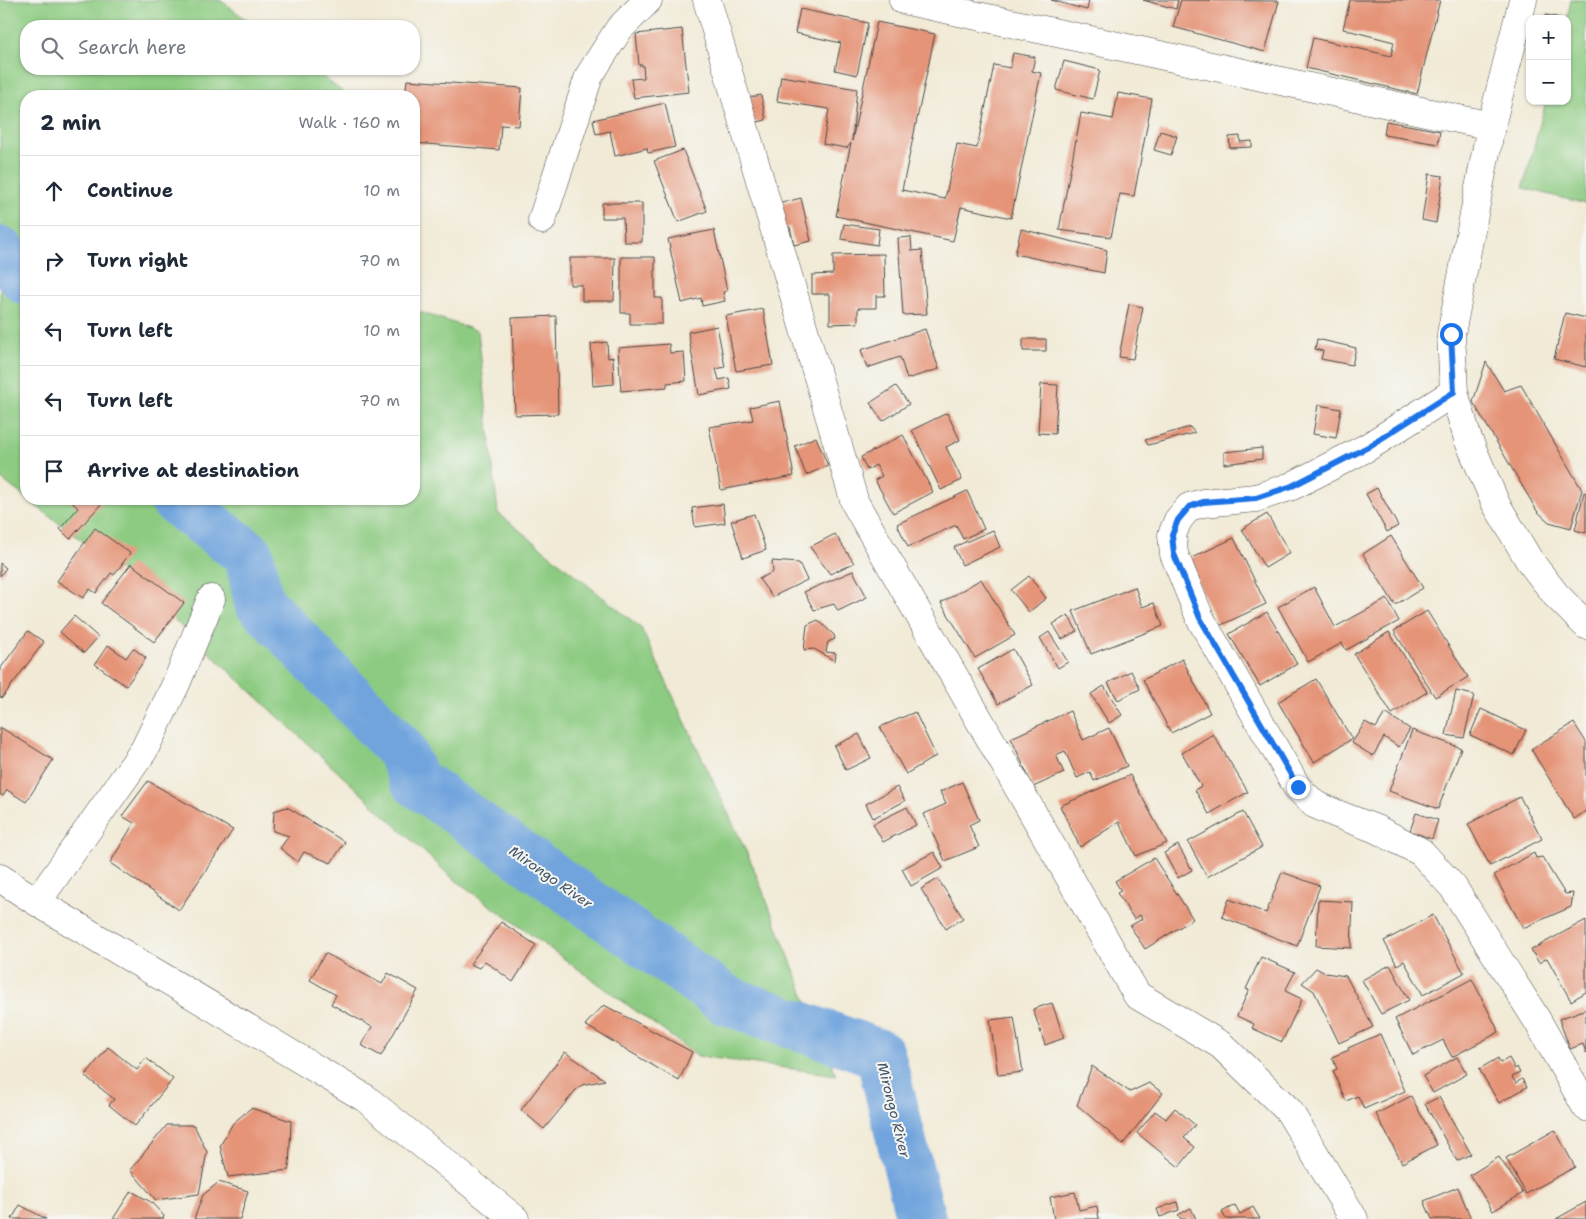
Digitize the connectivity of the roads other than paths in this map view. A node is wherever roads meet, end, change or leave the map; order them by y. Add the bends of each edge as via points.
1 (648, 0) edge
2 (707, 0) edge
3 (903, 0) edge
4 (1523, 0) edge
5 (1491, 126) junction
6 (542, 220) dead end
7 (1454, 392) junction
8 (211, 599) dead end
9 (1586, 625) edge
10 (0, 878) edge
11 (37, 902) junction
12 (1586, 1107) edge
13 (515, 1219) edge
14 (1354, 1219) edge

1 - 6 street via 619,29 589,76
2 - 14 street via 855,503 1137,995 1221,1045 1289,1111
3 - 5 street
4 - 5 street
5 - 7 street via 1451,334
7 - 9 street via 1468,439 1496,504 1529,560 1556,595
7 - 12 street via 1368,447 1292,486 1256,498 1203,502 1189,507 1178,520 1172,535 1174,554 1200,618 1298,787 1314,804 1376,829 1421,852 1453,887 1537,1020
8 - 11 street via 144,750
10 - 11 street
11 - 13 street via 365,1098

